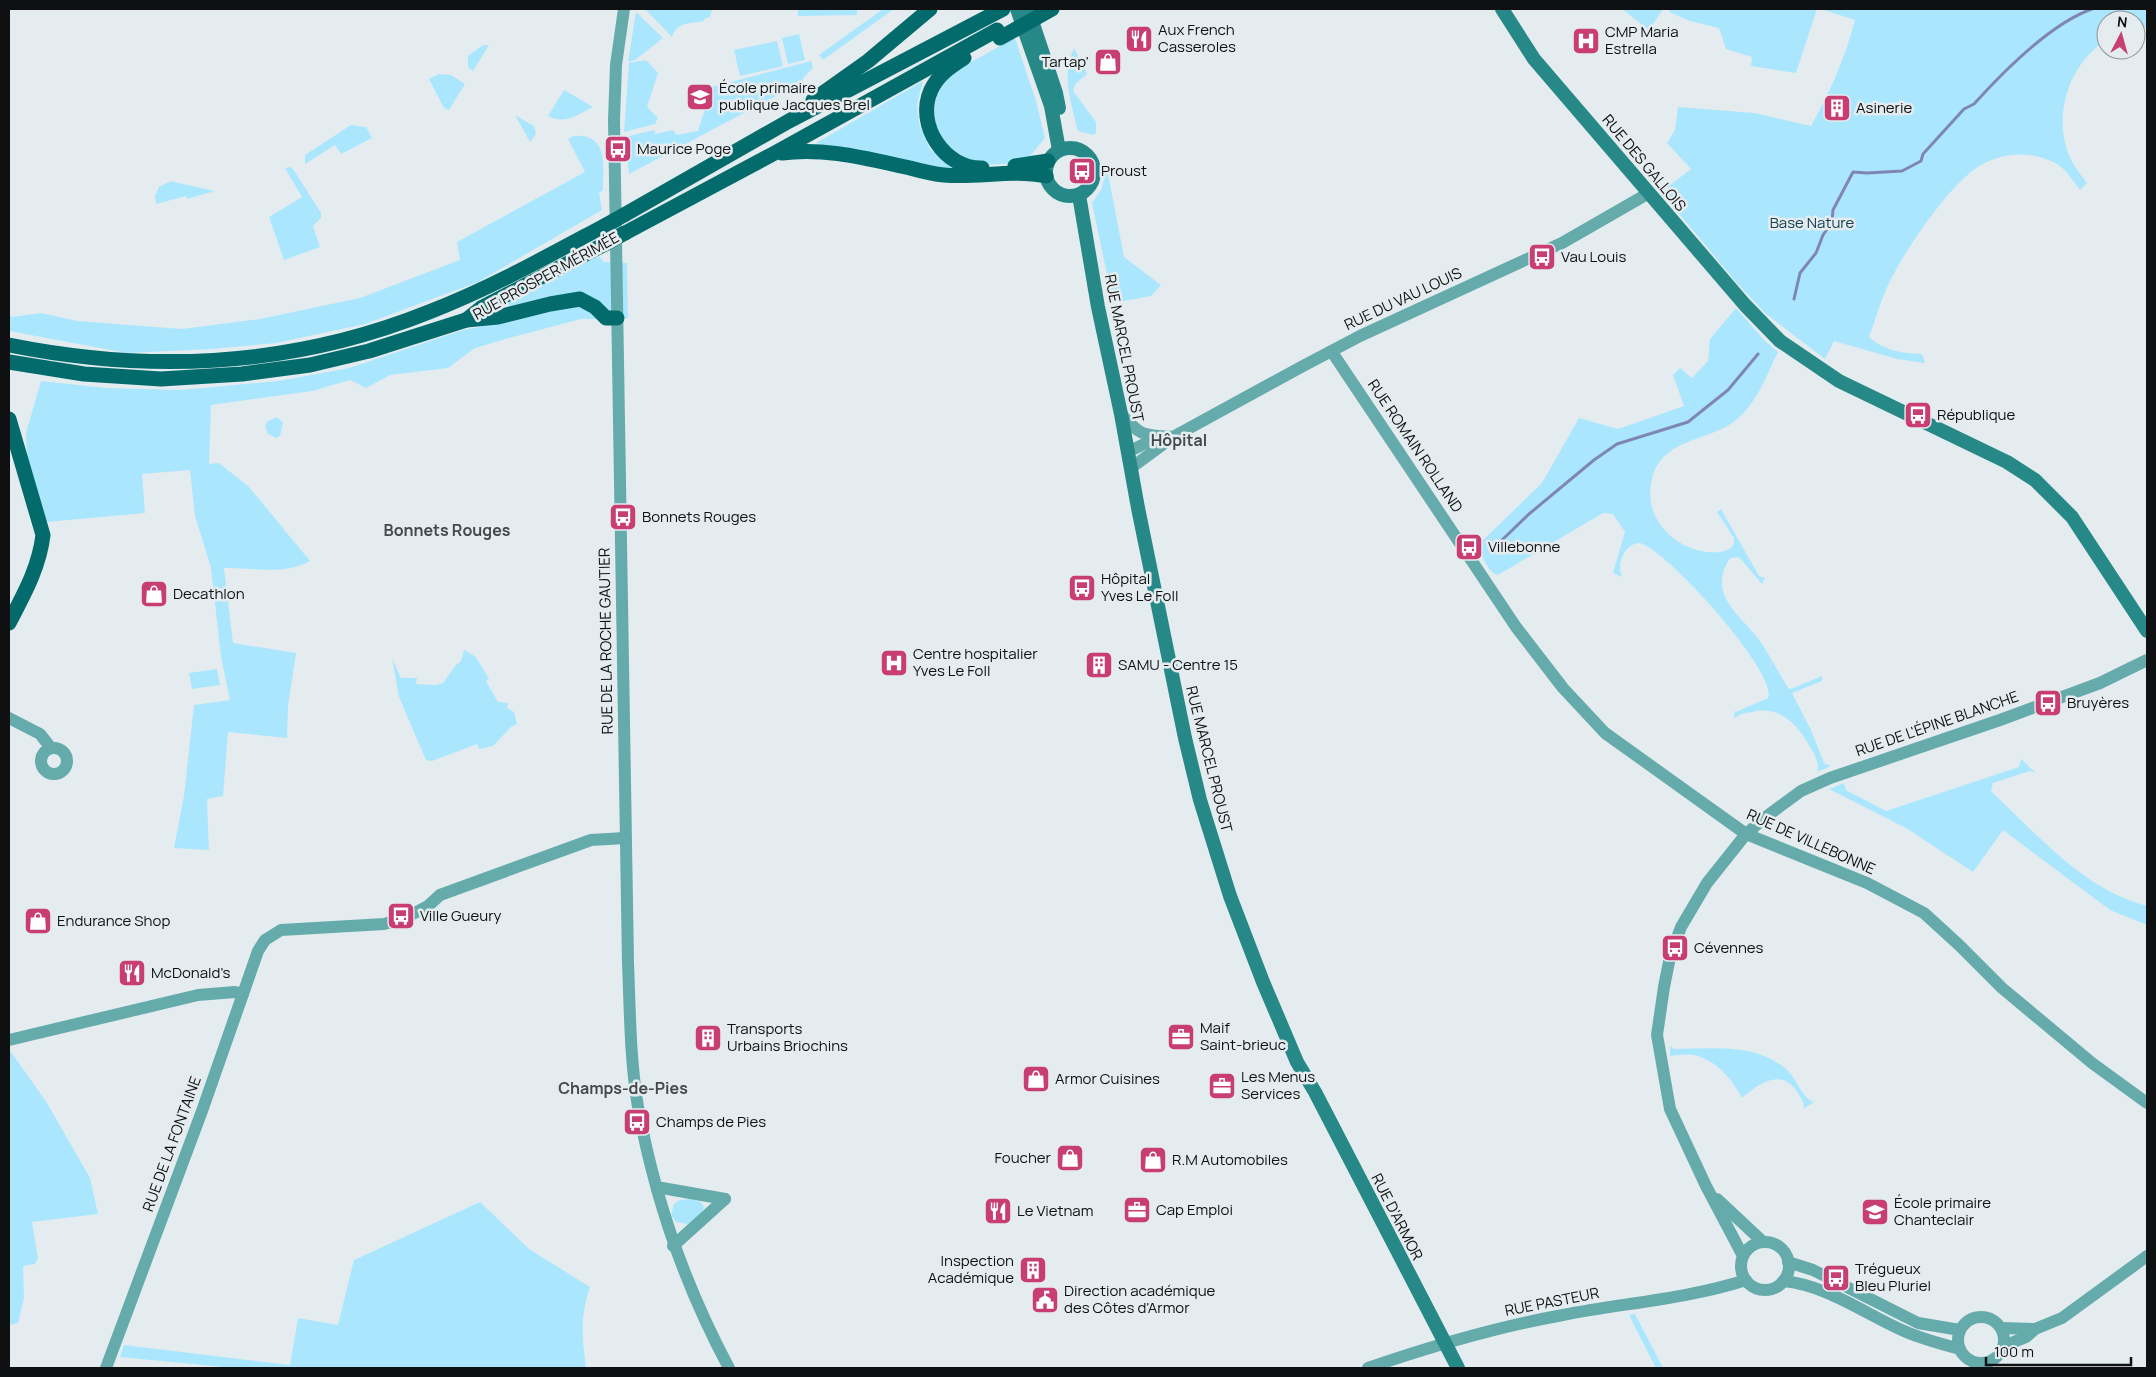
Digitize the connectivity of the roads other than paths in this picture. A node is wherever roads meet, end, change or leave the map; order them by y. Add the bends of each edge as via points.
1 (624, 9) edge
2 (930, 9) edge
3 (1016, 9) edge
4 (1028, 9) edge
5 (1035, 9) edge
6 (1052, 9) edge
7 (1502, 9) edge
8 (997, 12) edge
9 (999, 34) junction
10 (789, 121) junction
11 (773, 154) junction
12 (1055, 159) junction
13 (1649, 193) junction
14 (1079, 195) junction
15 (617, 318) junction
16 (466, 320) junction
17 (9, 345) edge
18 (1332, 352) junction
19 (9, 362) edge
20 (1121, 414) junction
21 (9, 419) edge
22 (1173, 437) junction
23 (1128, 452) junction
24 (1131, 468) junction
25 (1472, 559) joint
26 (9, 624) edge
27 (2147, 631) edge
28 (2147, 660) edge
29 (9, 718) edge
30 (51, 748) dead end
31 (1746, 834) junction
32 (625, 838) junction
33 (242, 994) junction
34 (9, 1040) edge
35 (1308, 1081) joint
36 (2147, 1103) edge
37 (657, 1189) junction
38 (1709, 1192) junction
39 (1763, 1242) junction
40 (674, 1246) junction
41 (1743, 1256) junction
42 (2147, 1256) edge
43 (1788, 1262) junction
44 (1746, 1280) junction
45 (1783, 1281) junction
46 (2002, 1328) junction
47 (2035, 1329) junction
48 (1960, 1330) junction
49 (1445, 1343) junction
50 (2004, 1346) junction
51 (1960, 1349) junction
52 (1969, 1364) edge
53 (106, 1368) edge
54 (729, 1368) edge
55 (1368, 1368) edge
56 (1458, 1368) edge

1 - 15 street, RUE DE LA ROCHE GAUTIER via 614,90
2 - 10 main road
3 - 12 main road via 1050,106
4 - 12 main road via 1056,94
5 - 9 main road, RUE PROSPER MÉRIMÉE
6 - 9 main road, bridge
7 - 13 main road, RUE DES GALLOIS via 1534,59
8 - 10 main road, RUE PROSPER MÉRIMÉE
9 - 11 main road, RUE PROSPER MÉRIMÉE
9 - 12 main road via 947,68 938,79 928,100 930,130 946,154 976,168
10 - 17 main road, RUE PROSPER MÉRIMÉE, bridge via 495,284 428,313 372,332 306,350 240,360 163,364 86,358
11 - 12 main road via 801,150 838,153 943,175 1027,172
11 - 16 main road, RUE PROSPER MÉRIMÉE, bridge via 481,308
12 - 14 main road via 1053,190 1066,196
12 - 14 main road via 1083,151 1094,164 1094,180
13 - 18 street, RUE DU VAU LOUIS via 1562,242
13 - 27 main road, RUE DES GALLOIS via 1745,305 1782,342 1838,381 2007,462 2035,480 2072,517
14 - 20 main road, RUE MARCEL PROUST
15 - 16 main road via 606,318 580,299 498,317
15 - 32 street, RUE DE LA ROCHE GAUTIER
16 - 19 main road, RUE PROSPER MÉRIMÉE via 310,365 242,374 160,379 84,374
18 - 22 street, RUE DU VAU LOUIS
18 - 25 street, RUE ROMAIN ROLLAND
20 - 22 street via 1145,436
20 - 23 main road, RUE MARCEL PROUST
21 - 26 main road via 43,535 32,580
22 - 23 street, RUE DU VAU LOUIS via 1146,443
22 - 24 street, RUE DU VAU LOUIS
23 - 24 main road, RUE MARCEL PROUST
24 - 35 main road, RUE MARCEL PROUST via 1185,738 1207,825 1260,974
25 - 31 street, RUE DE VILLEBONNE via 1528,643 1563,688 1605,732
28 - 31 street, RUE DE L'ÉPINE BLANCHE via 2100,683 1830,778 1801,791
29 - 30 street via 40,734
31 - 36 street, RUE DE VILLEBONNE via 1867,883 1924,914 2009,994
31 - 38 street, RUE DE L'ÉPINE BLANCHE via 1707,883 1681,928 1664,987 1657,1035 1670,1109
32 - 33 street, RUE DE LA FONTAINE via 591,840 440,895 406,918 384,924 281,930 265,940 258,951
32 - 37 street, RUE DE LA ROCHE GAUTIER via 634,1075
33 - 34 street via 198,995
33 - 53 street, RUE DE LA FONTAINE
35 - 49 main road, RUE D'ARMOR
37 - 40 street, RUE DE LA ROCHE GAUTIER
37 - 40 street via 725,1199
38 - 39 street
38 - 41 street, RUE DE L'ÉPINE BLANCHE
39 - 41 street via 1751,1246
39 - 43 street via 1776,1245
40 - 54 street, RUE DE LA ROCHE GAUTIER
41 - 44 street via 1741,1269
42 - 47 street via 2062,1318
43 - 45 street
43 - 48 street via 1813,1270 1918,1323
44 - 45 street via 1764,1289
44 - 49 street, RUE PASTEUR via 1713,1290 1528,1321
45 - 51 street via 1816,1287 1905,1332
46 - 47 street
46 - 48 street via 1992,1319 1977,1317
46 - 50 street
47 - 50 street via 2026,1338
48 - 51 street
49 - 55 street, RUE PASTEUR
49 - 56 main road, RUE D'ARMOR
50 - 52 street via 1992,1360
51 - 52 street

